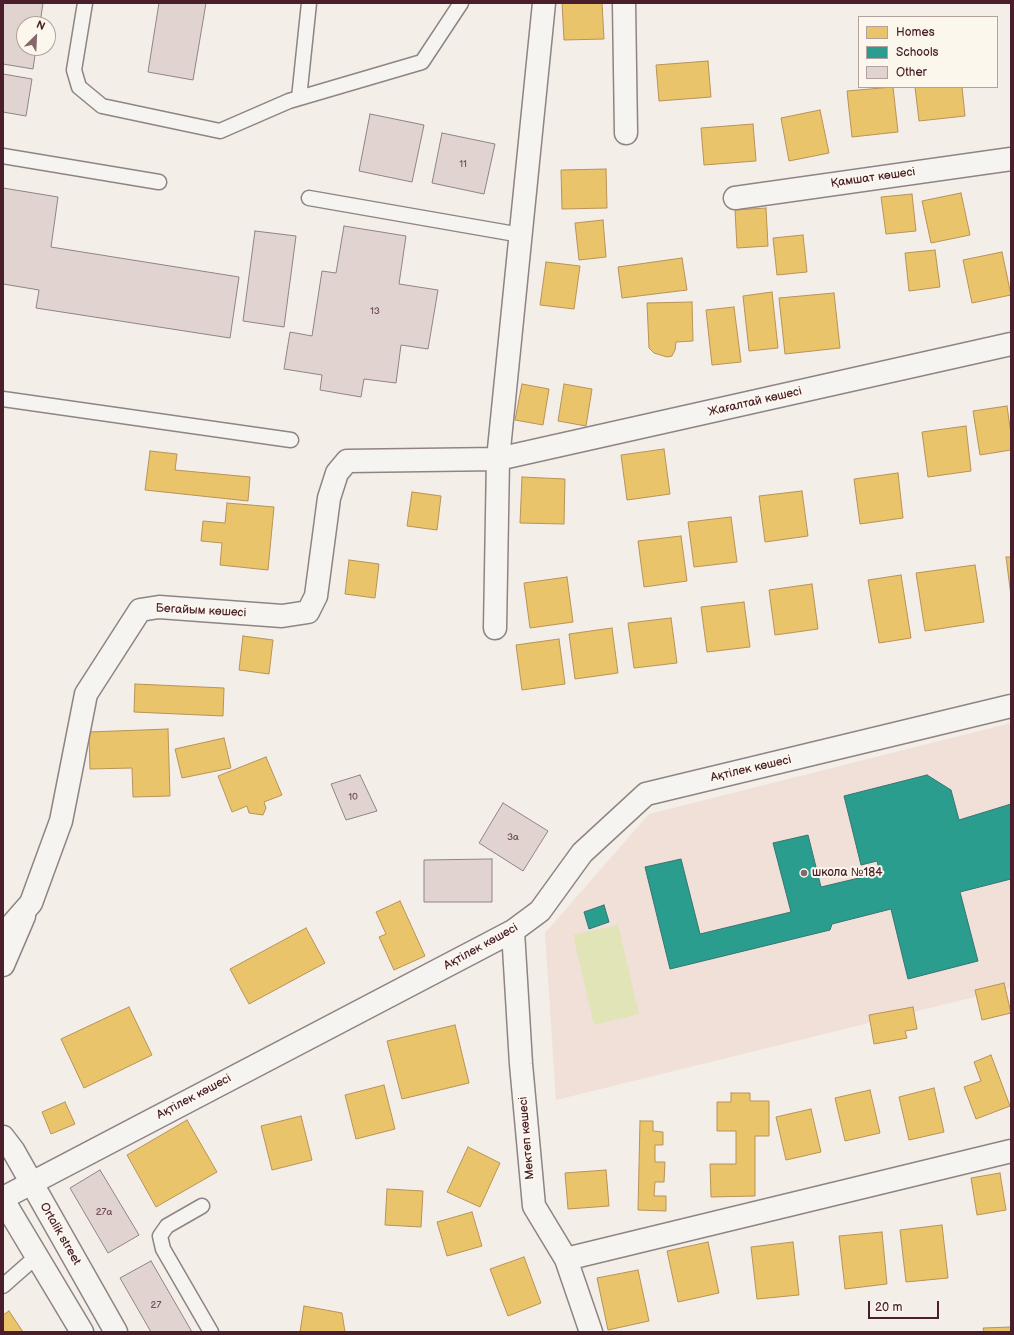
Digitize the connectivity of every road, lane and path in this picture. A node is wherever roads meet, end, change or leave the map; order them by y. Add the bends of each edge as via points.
1 (85, 3) edge
2 (308, 3) edge
3 (460, 3) edge
4 (544, 3) edge
5 (624, 3) edge
6 (299, 98) junction
7 (626, 133) dead end
8 (3, 156) edge
9 (1011, 159) edge
10 (159, 182) dead end
11 (309, 198) dead end
12 (734, 198) dead end
13 (522, 235) junction
14 (1011, 344) edge
15 (3, 399) edge
16 (291, 440) dead end
17 (498, 459) junction
18 (495, 628) dead end
19 (1011, 706) edge
20 (31, 902) junction
21 (3, 932) edge
22 (513, 932) junction
23 (3, 965) edge
24 (3, 1137) edge
25 (1011, 1151) edge
26 (31, 1182) junction
27 (3, 1199) edge
28 (202, 1206) dead end
29 (37, 1256) junction
30 (566, 1259) junction
31 (3, 1286) edge
32 (82, 1332) edge
33 (116, 1332) edge
34 (210, 1332) edge
35 (590, 1332) edge

1 - 6 lane via 74,70 79,87 102,106 220,131
2 - 6 lane
3 - 6 lane via 422,62
4 - 13 street
5 - 7 street
8 - 10 lane
9 - 12 street, Қамшат көшесі
11 - 13 lane
13 - 17 street
14 - 17 street, Жағалтай көшесі
15 - 16 lane
17 - 18 street
17 - 20 street, Бегайым көшесі via 347,461 336,473 316,596 308,612 282,616 159,607 140,610 86,694 61,821
19 - 22 street, Ақтілек көшесі via 646,794 582,853 540,911
20 - 21 street, Бегайым көшесі
20 - 23 street
22 - 26 street, Ақтілек көшесі
22 - 30 street, Мектеп көшесі via 521,1064 534,1206
24 - 26 street, Ortalik street
25 - 30 street
26 - 27 street, Ақтілек көшесі
26 - 33 street, Ortalik street
27 - 29 street
28 - 34 lane via 167,1226 160,1236 163,1249
29 - 31 lane
29 - 32 street
30 - 35 street, Мектеп көшесі

